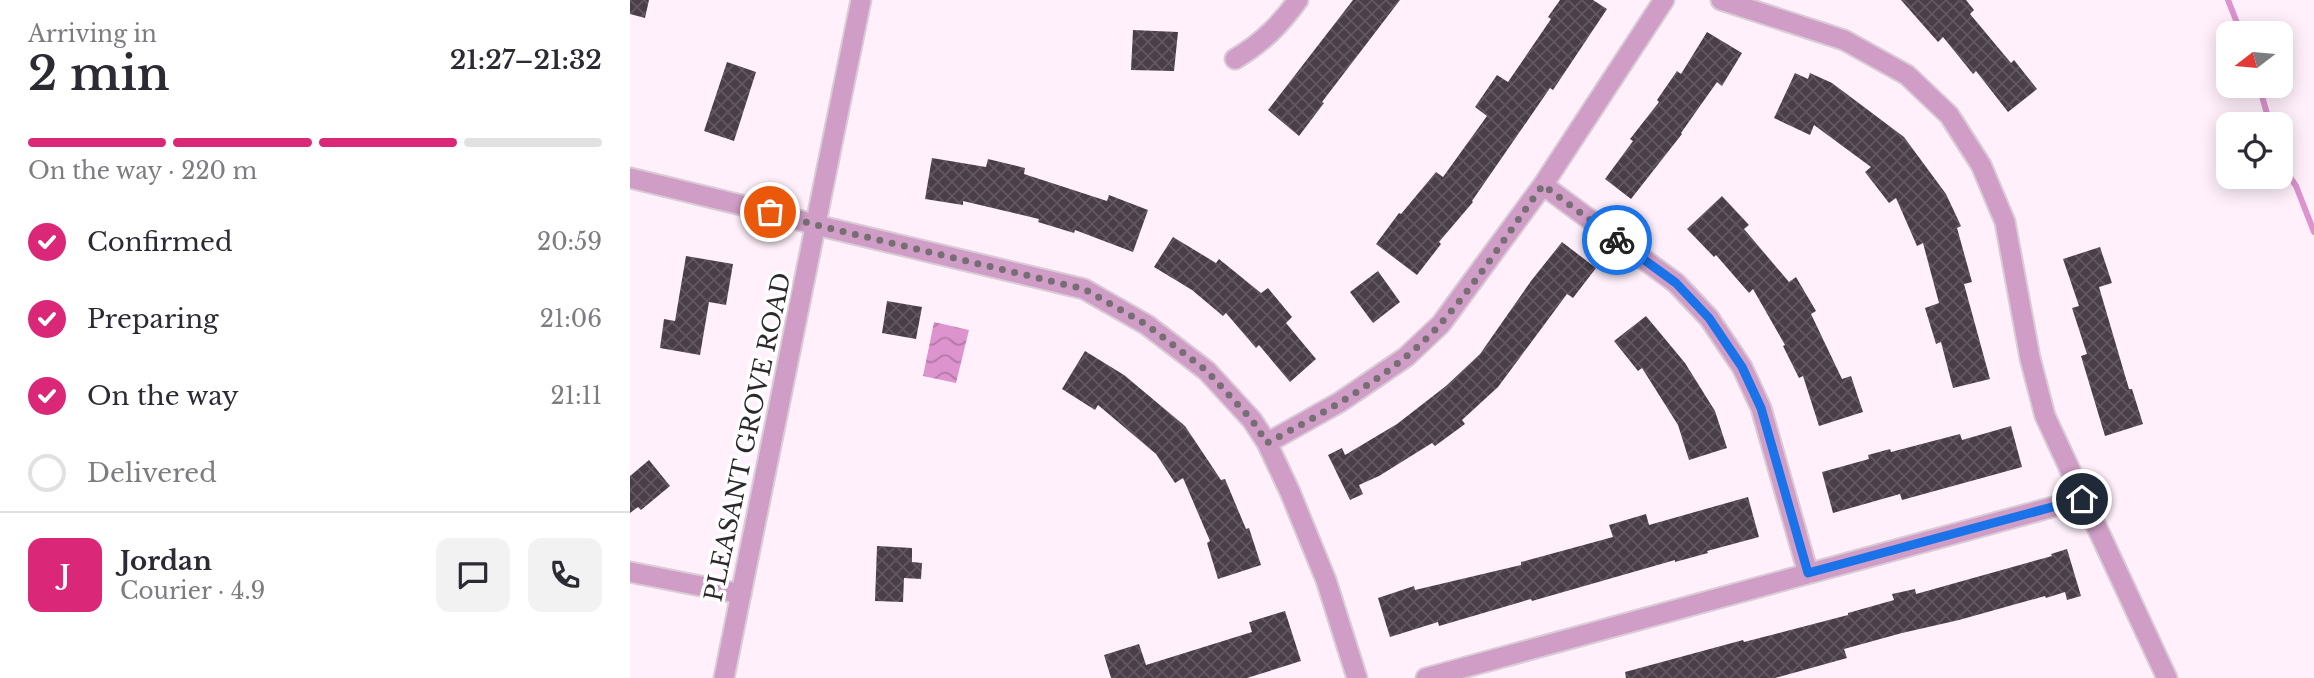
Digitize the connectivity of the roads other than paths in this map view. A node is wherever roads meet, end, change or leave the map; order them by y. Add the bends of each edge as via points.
1 (861, 0) edge
2 (1298, 0) edge
3 (1664, 0) edge
4 (1721, 0) edge
5 (1235, 58) dead end
6 (630, 178) edge
7 (1543, 185) junction
8 (816, 225) junction
9 (1267, 443) junction
10 (2082, 499) junction
11 (630, 572) edge
12 (1808, 573) junction
13 (741, 594) junction
14 (724, 678) edge
15 (1357, 678) edge
16 (1426, 678) edge
17 (2167, 678) edge

1 - 8 street, PLEASANT GROVE ROAD
2 - 5 street via 1269,36
3 - 7 street
4 - 10 street via 1844,40 1907,75 1949,116 1981,164 2006,222 2029,358 2045,416
6 - 8 street
7 - 9 street via 1441,324 1406,357 1340,402
7 - 12 street via 1676,283 1709,318 1742,367 1761,408
8 - 9 street via 1084,289 1147,325 1207,371
8 - 13 street, PLEASANT GROVE ROAD
9 - 15 street via 1326,580
10 - 12 street
10 - 17 street
11 - 13 street
12 - 16 street
13 - 14 street, PLEASANT GROVE ROAD

